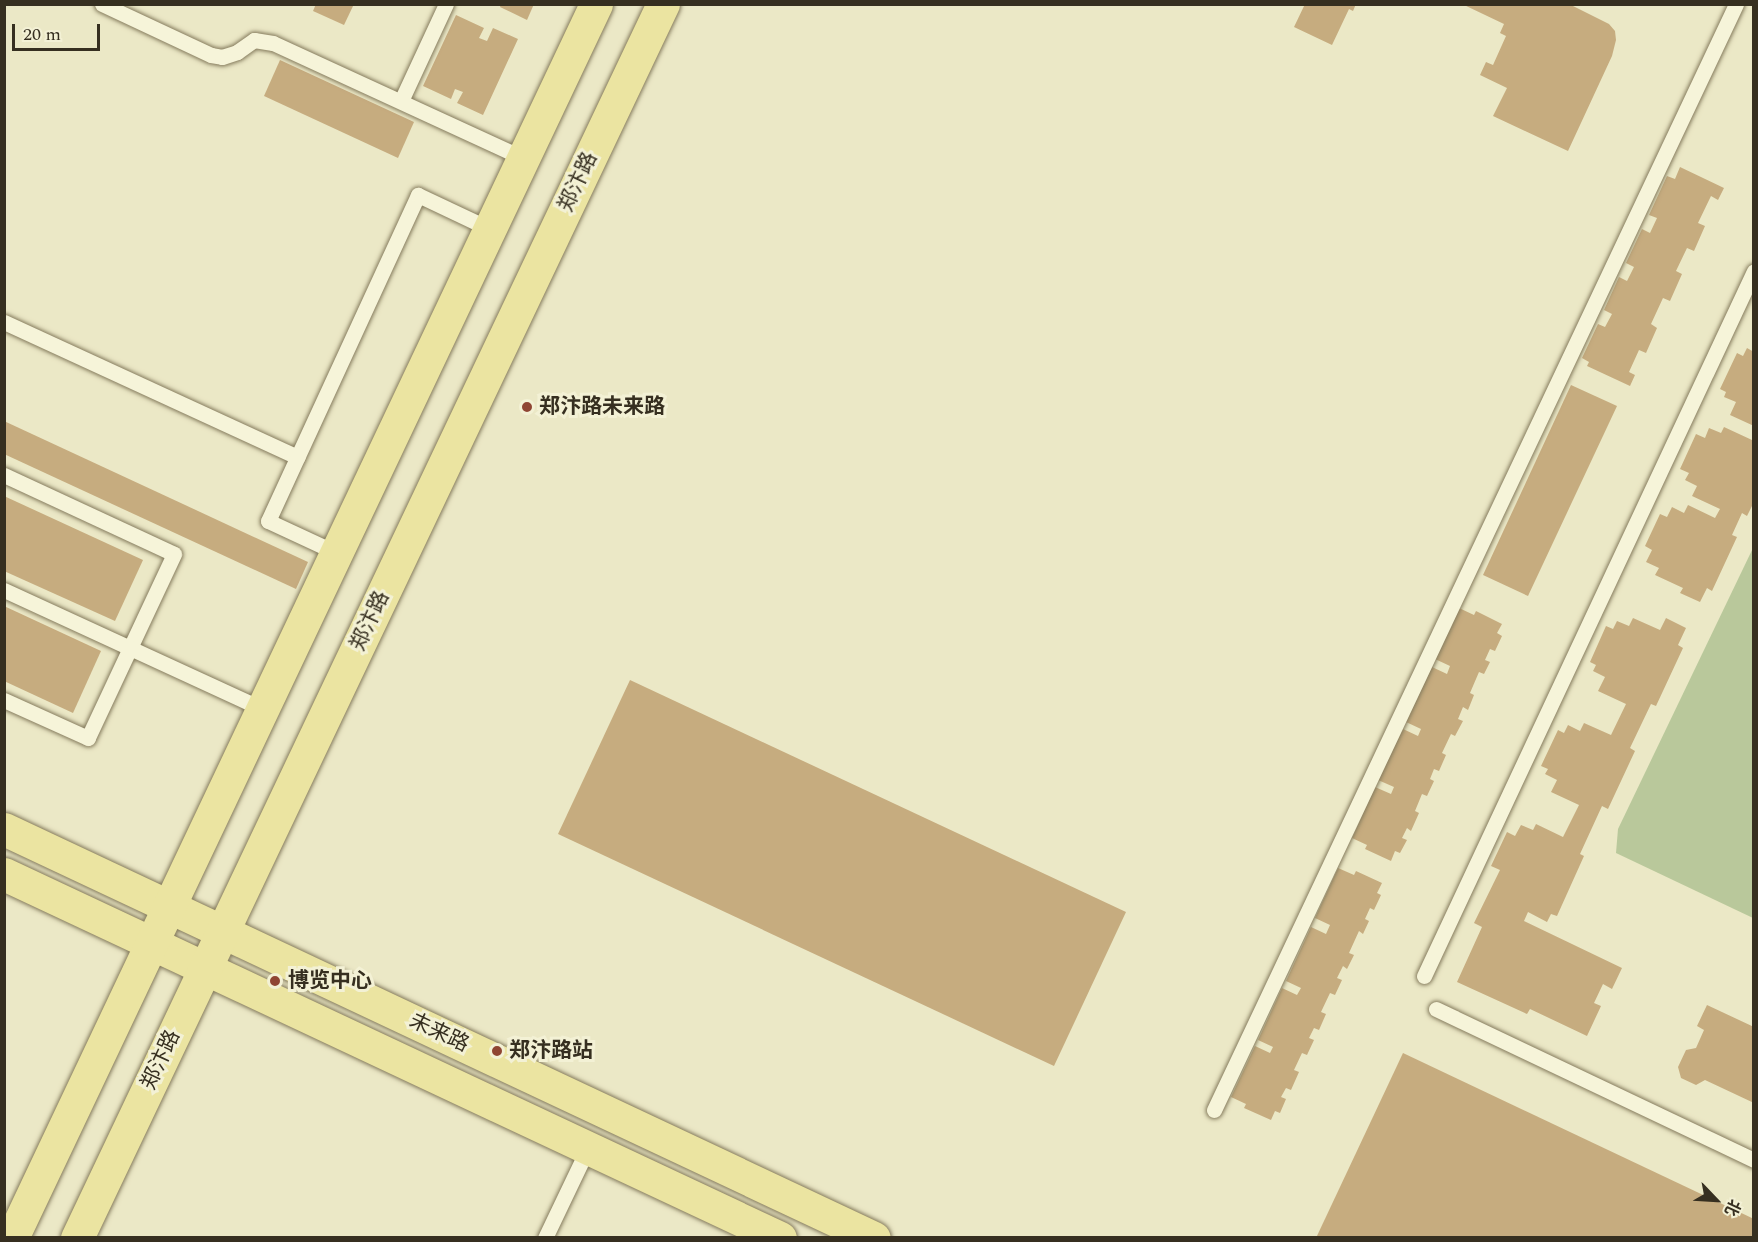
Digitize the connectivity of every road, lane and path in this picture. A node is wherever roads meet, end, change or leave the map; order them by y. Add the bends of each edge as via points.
1 (102, 4) edge
2 (446, 4) edge
3 (596, 4) edge
4 (663, 4) edge
5 (1736, 4) edge
6 (401, 101) junction
7 (523, 158) junction
8 (490, 229) junction
9 (1754, 271) edge
10 (4, 322) edge
11 (297, 457) junction
12 (4, 475) edge
13 (337, 553) junction
14 (4, 590) edge
15 (130, 648) junction
16 (4, 700) edge
17 (262, 709) junction
18 (4, 829) edge
19 (4, 874) edge
20 (169, 906) junction
21 (222, 931) junction
22 (151, 943) junction
23 (205, 968) junction
24 (1424, 976) dead end
25 (1436, 1009) dead end
26 (1214, 1110) dead end
27 (588, 1148) junction
28 (1754, 1160) edge
29 (12, 1238) edge
30 (77, 1238) edge
31 (545, 1238) edge
32 (780, 1238) edge
33 (874, 1238) edge

1 - 6 lane via 211,56 237,52 254,40 273,43
2 - 6 lane
3 - 7 main road
4 - 21 main road, 郑汴路
5 - 26 lane
6 - 7 lane
7 - 8 main road
8 - 11 lane via 418,195
8 - 13 main road
9 - 24 lane
10 - 11 lane
11 - 13 lane via 268,521
12 - 15 lane via 174,554
13 - 17 main road
14 - 15 lane
15 - 16 lane via 88,738
15 - 17 lane
17 - 20 main road
18 - 20 main road, 未来路
19 - 22 main road, 未来路
20 - 21 main road, 未来路
20 - 22 main road
21 - 23 main road, 郑汴路
21 - 33 main road, 未来路
22 - 23 main road, 未来路
22 - 29 main road
23 - 27 main road, 未来路
23 - 30 main road, 郑汴路
25 - 28 lane
27 - 31 lane
27 - 32 main road, 未来路

